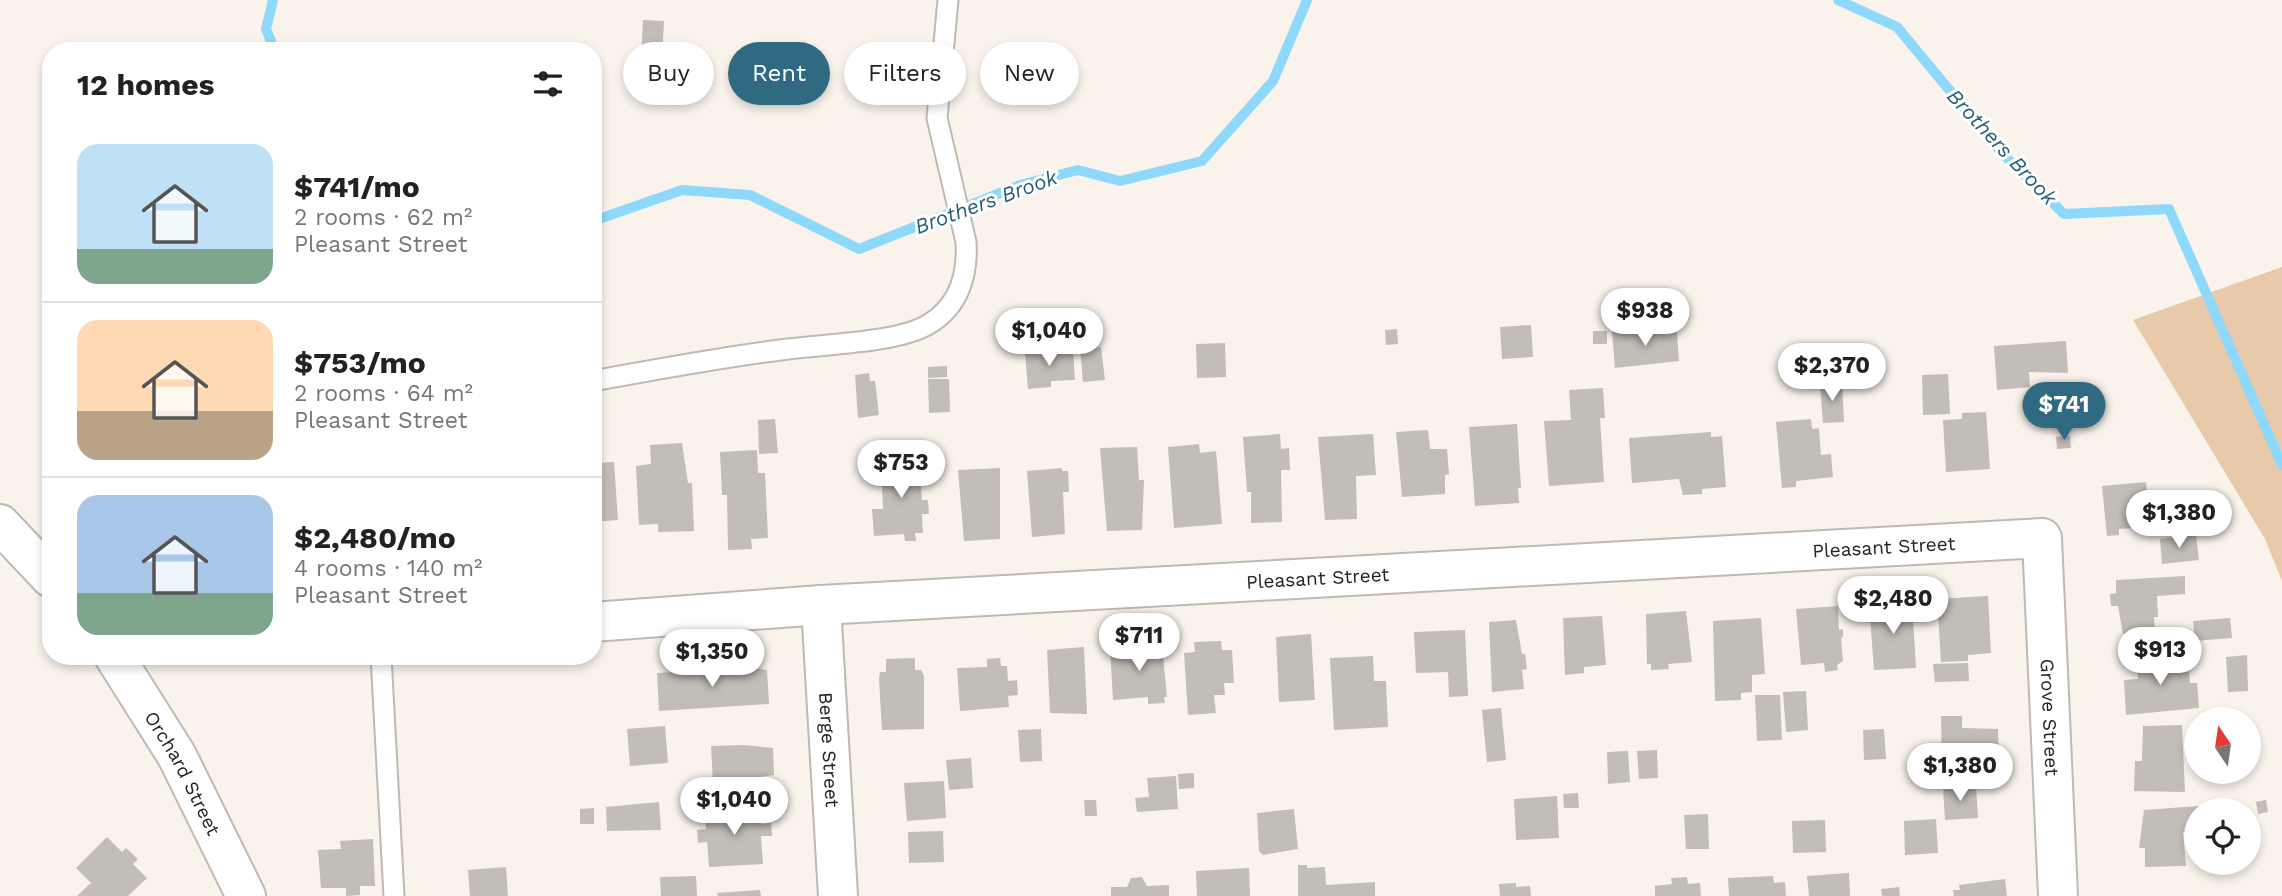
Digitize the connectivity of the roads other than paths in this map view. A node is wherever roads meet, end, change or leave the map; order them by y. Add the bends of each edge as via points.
1 (948, 0) edge
2 (602, 380) edge
3 (0, 524) edge
4 (2042, 538) joint
5 (42, 568) edge
6 (821, 605) junction
7 (602, 621) edge
8 (120, 665) edge
9 (382, 665) edge
10 (246, 896) edge
11 (394, 896) edge
12 (838, 896) edge
13 (2058, 896) edge

1 - 2 lane via 937,118 965,242 965,278 943,313 920,329
3 - 5 street
4 - 6 street, Pleasant Street
4 - 13 street, Grove Street
6 - 7 street, Pleasant Street
6 - 12 street, Berge Street
8 - 10 street, Orchard Street via 177,756
9 - 11 lane

